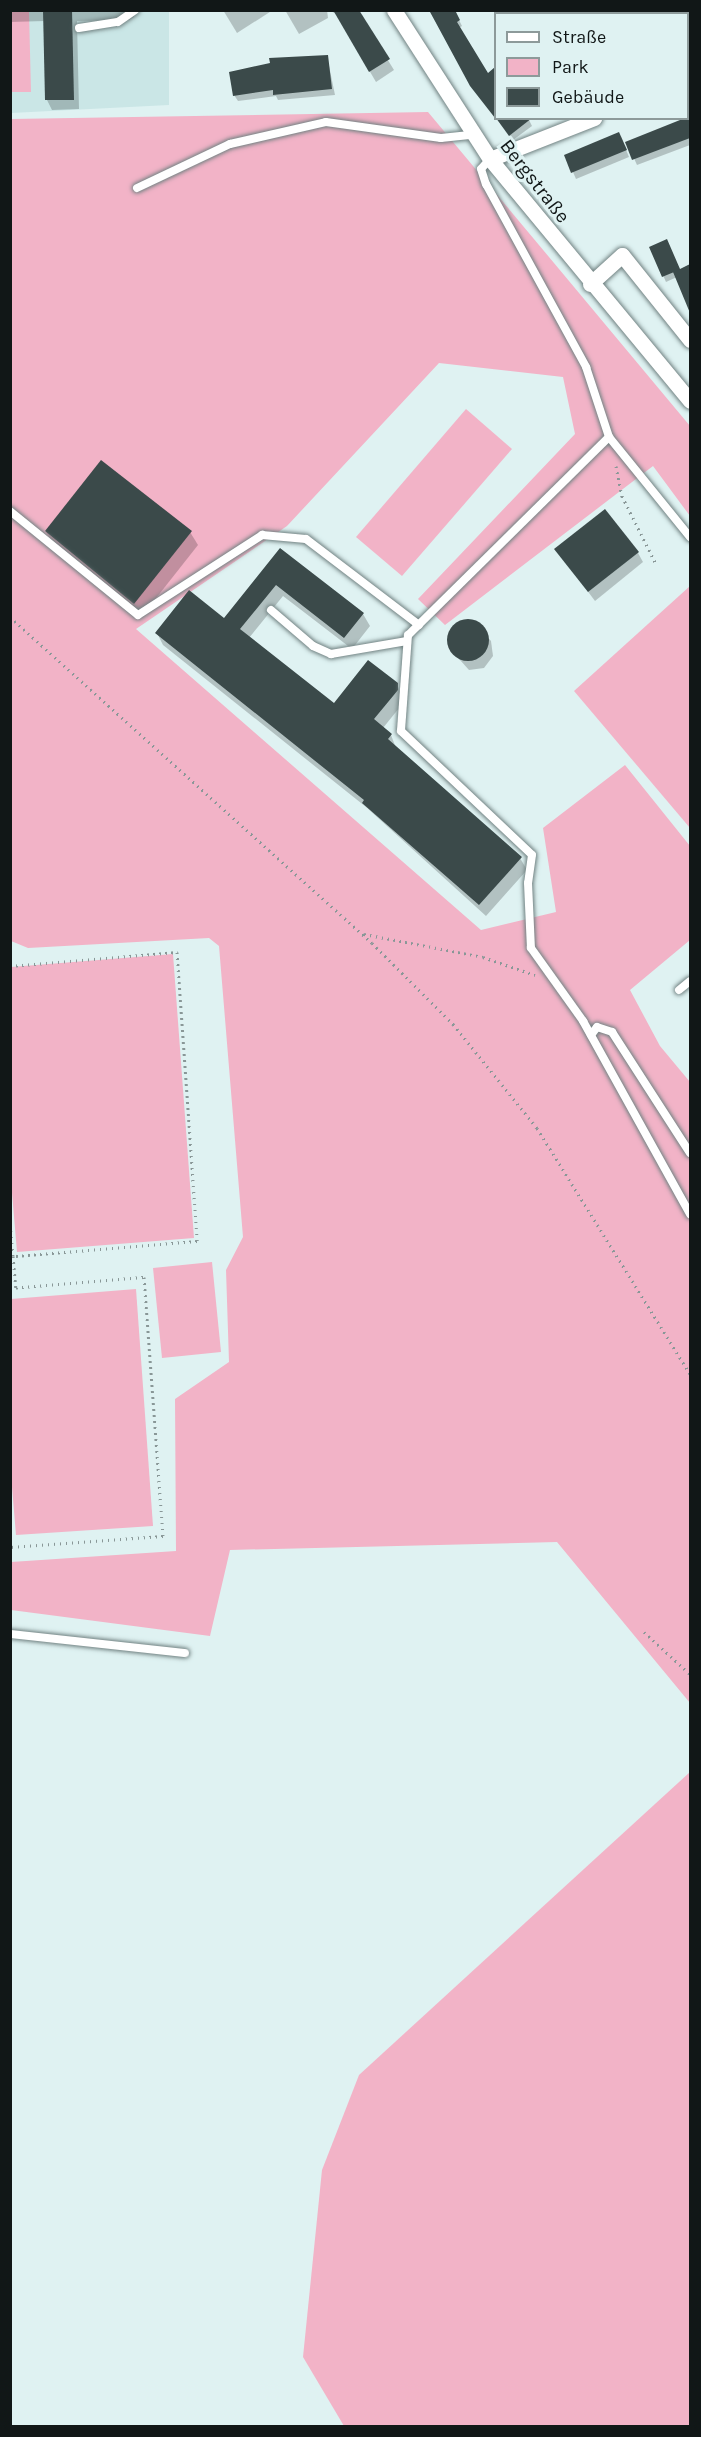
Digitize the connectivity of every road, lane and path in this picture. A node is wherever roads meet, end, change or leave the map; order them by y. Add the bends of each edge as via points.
1 (135, 10) edge
2 (394, 10) edge
3 (79, 28) dead end
4 (589, 120) edge
5 (472, 135) junction
6 (490, 159) junction
7 (137, 188) dead end
8 (590, 284) junction
9 (690, 340) edge
10 (690, 401) edge
11 (609, 436) junction
12 (10, 511) edge
13 (690, 537) edge
14 (656, 564) dead end
15 (271, 610) dead end
16 (10, 617) edge
17 (419, 625) junction
18 (407, 641) junction
19 (362, 934) junction
20 (10, 966) edge
21 (690, 981) edge
22 (556, 982) junction
23 (679, 990) dead end
24 (591, 1035) junction
25 (690, 1153) edge
26 (690, 1214) edge
27 (10, 1219) edge
28 (13, 1256) junction
29 (10, 1288) edge
30 (16, 1288) junction
31 (690, 1374) edge
32 (10, 1547) edge
33 (644, 1632) dead end
34 (10, 1634) edge
35 (185, 1653) dead end
36 (690, 1674) edge

1 - 3 lane via 117,22
2 - 5 street, Bergstraße
4 - 6 street
5 - 6 street, Bergstraße
5 - 7 lane via 441,138 326,122 230,144
6 - 8 street, Bergstraße
6 - 11 lane via 481,169 486,184 586,367
8 - 9 street via 622,255
8 - 10 street, Bergstraße
11 - 13 lane
11 - 14 path via 622,496
11 - 17 lane
12 - 17 lane via 138,615 262,535 306,539
15 - 18 lane via 314,646 331,654
16 - 19 path
17 - 18 lane
18 - 22 lane via 401,731 532,855 528,883 531,948
19 - 22 path via 483,957
19 - 31 path via 453,1024 537,1128
20 - 28 path via 177,952 197,1241
21 - 23 lane
22 - 24 lane
24 - 25 lane via 597,1027 612,1032
24 - 26 lane
27 - 28 path
28 - 30 path
29 - 30 path
30 - 32 path via 144,1278 163,1536
33 - 36 path
34 - 35 lane

